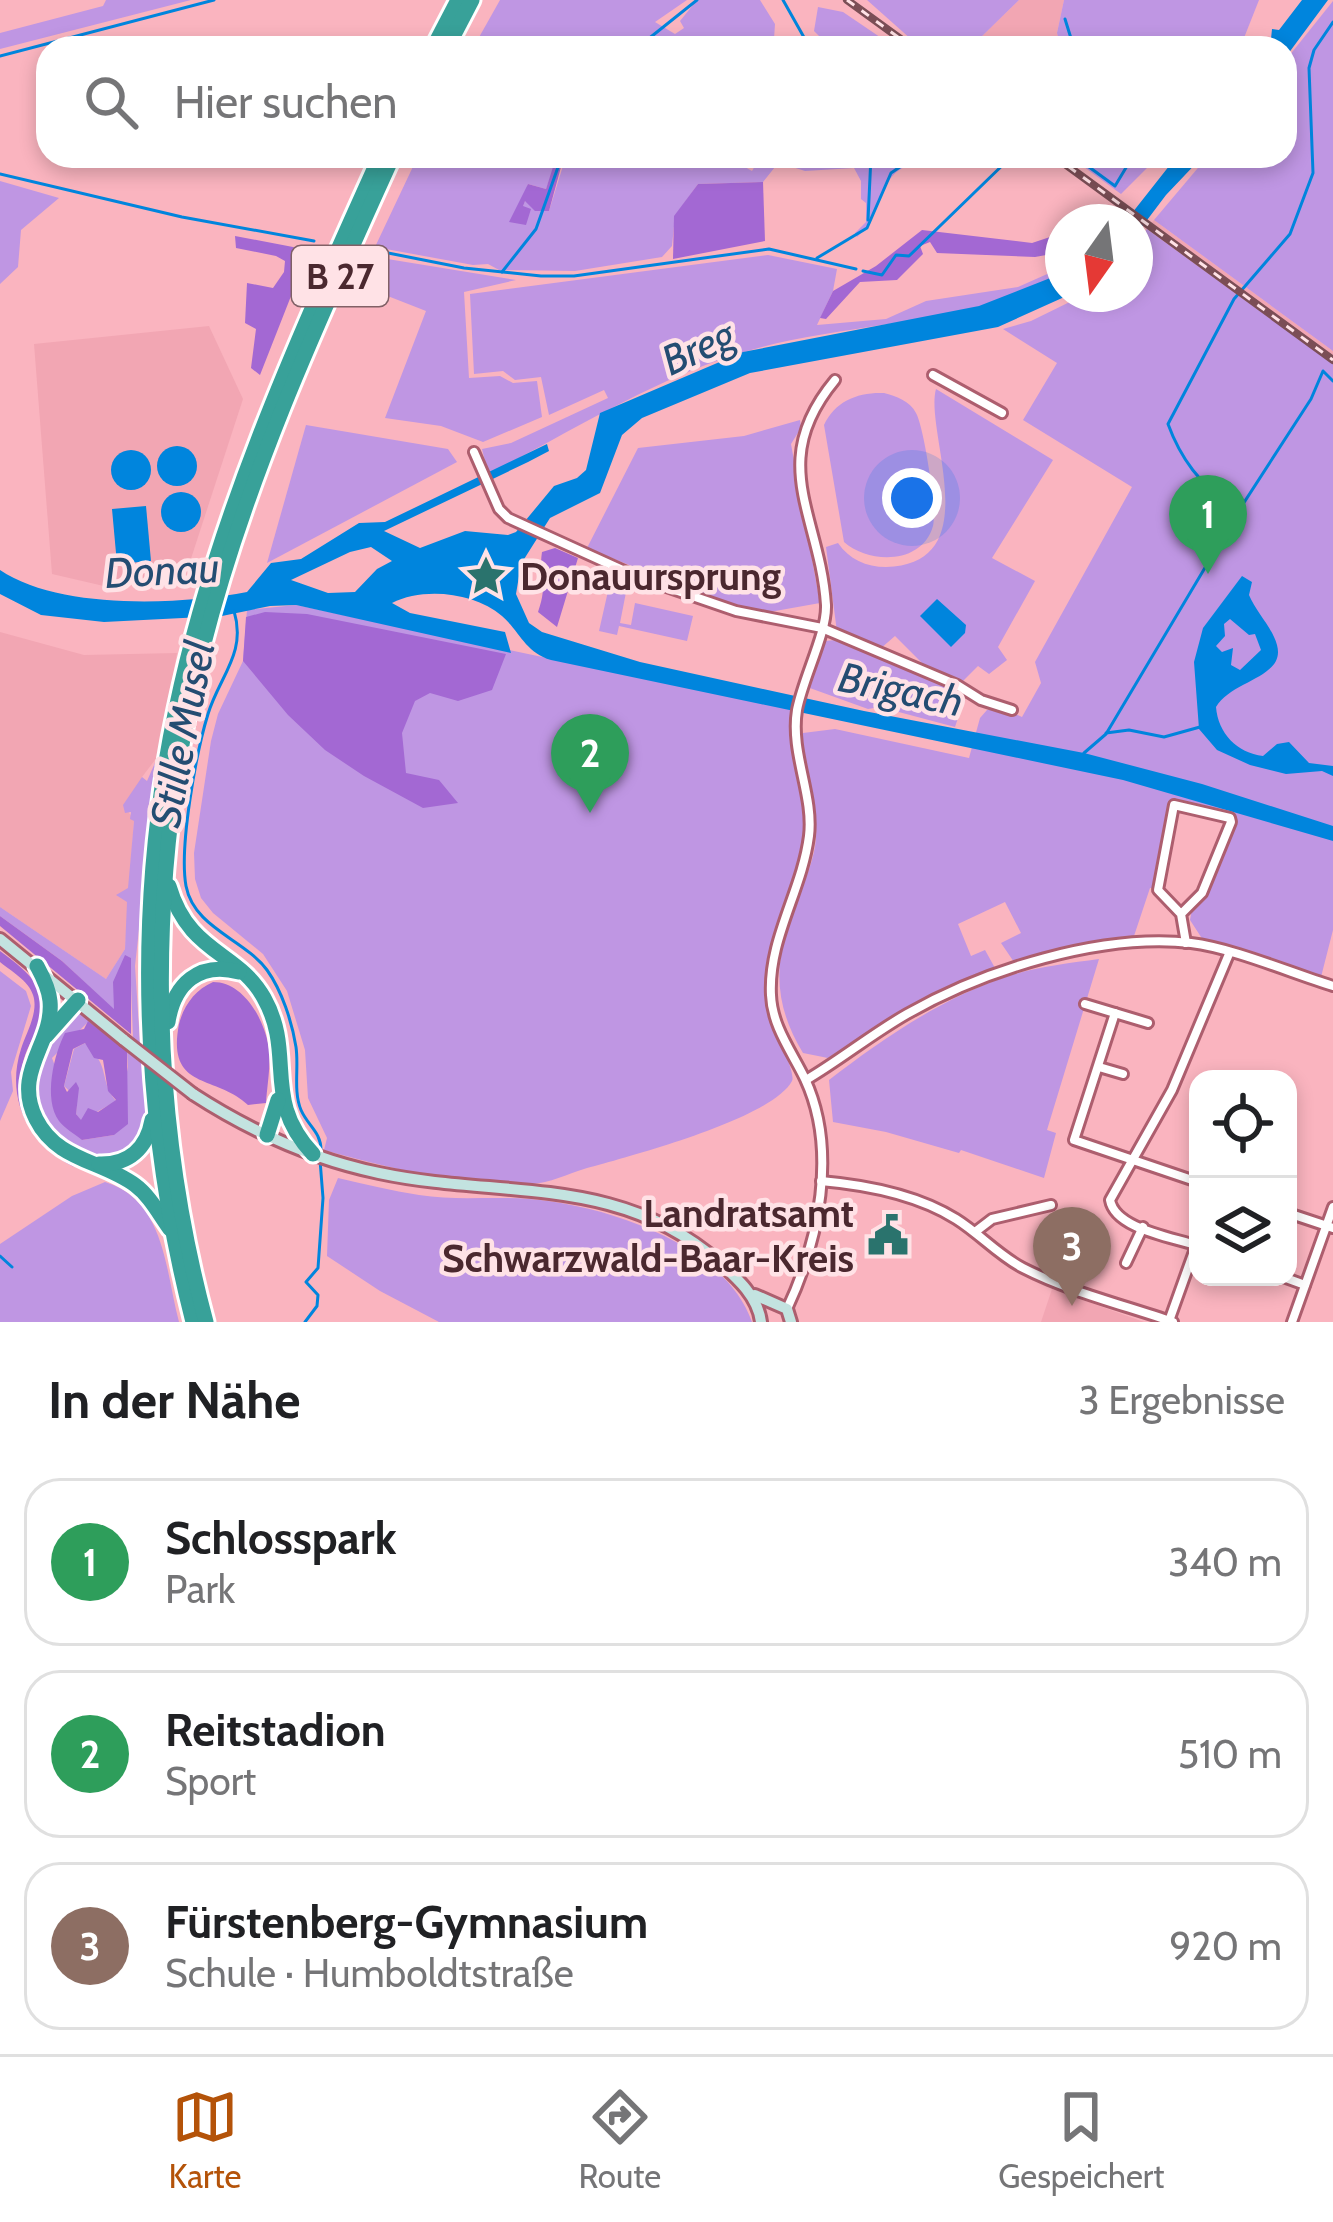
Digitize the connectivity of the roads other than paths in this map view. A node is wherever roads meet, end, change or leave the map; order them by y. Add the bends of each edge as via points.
1 (458, 0) edge
2 (472, 0) edge
3 (439, 36) edge
4 (453, 36) edge
5 (375, 168) edge
6 (387, 168) edge
7 (933, 374) dead end
8 (835, 380) dead end
9 (283, 395) junction
10 (1002, 413) dead end
11 (476, 457) dead end
12 (822, 628) junction
13 (197, 647) junction
14 (1012, 710) dead end
15 (166, 866) junction
16 (1180, 914) junction
17 (0, 939) edge
18 (1186, 943) junction
19 (1229, 954) junction
20 (38, 966) junction
21 (242, 973) junction
22 (1333, 986) edge
23 (77, 999) junction
24 (1085, 1004) dead end
25 (1115, 1013) junction
26 (1148, 1023) dead end
27 (46, 1027) junction
28 (37, 1047) junction
29 (164, 1058) junction
30 (1099, 1066) junction
31 (1123, 1074) dead end
32 (806, 1080) junction
33 (281, 1085) junction
34 (154, 1105) junction
35 (286, 1114) junction
36 (266, 1135) junction
37 (314, 1154) junction
38 (1133, 1160) junction
39 (90, 1163) junction
40 (1189, 1179) edge
41 (821, 1181) junction
42 (1051, 1205) dead end
43 (1333, 1207) edge
44 (1297, 1216) edge
45 (1143, 1227) junction
46 (1330, 1227) edge
47 (974, 1232) junction
48 (173, 1233) junction
49 (1189, 1241) edge
50 (1126, 1263) dead end
51 (1189, 1270) edge
52 (1297, 1282) edge
53 (1305, 1285) junction
54 (747, 1290) junction
55 (773, 1305) junction
56 (789, 1316) edge
57 (761, 1320) edge
58 (1171, 1321) edge
59 (194, 1322) edge
60 (206, 1322) edge
61 (1292, 1322) edge

1 - 3 highway
2 - 4 highway
5 - 9 highway, B 27
6 - 9 highway, B 27
7 - 10 street
8 - 12 street via 810,413 800,452 826,602
9 - 13 highway, B 27
11 - 12 street via 499,509 517,524 710,603
12 - 14 street
12 - 32 street via 796,716 810,830 774,952 771,999
13 - 15 highway, B 27
13 - 34 highway, B 27 via 167,754 152,888
15 - 21 highway via 189,928
15 - 29 highway, B 27
16 - 16 street via 1202,893 1232,822 1174,805 1158,890
16 - 18 street
17 - 20 main road
18 - 19 street
18 - 32 street via 1113,947 1012,968 908,1013
19 - 22 street
19 - 38 street
20 - 23 main road
20 - 27 highway via 51,1003
21 - 29 highway via 211,969 184,983 172,1003
21 - 33 highway via 272,1015
23 - 27 highway
23 - 28 highway
23 - 36 main road, bridge via 193,1094
24 - 25 street
25 - 26 street
25 - 30 street
27 - 28 highway
28 - 39 highway via 28,1090 36,1118 60,1149
29 - 60 highway, B 27 via 179,1197
30 - 31 street
30 - 38 street via 1073,1140
32 - 41 street
33 - 35 highway
33 - 36 highway
34 - 39 highway via 137,1153 113,1165
34 - 48 highway, B 27
35 - 36 highway
35 - 37 highway
36 - 37 main road
37 - 54 main road via 401,1177 614,1204 688,1238
38 - 40 street
38 - 45 street via 1110,1207
39 - 48 highway via 143,1191
41 - 47 street via 914,1200
41 - 56 street
42 - 47 street via 992,1219
43 - 46 street
44 - 46 street
45 - 49 street
45 - 50 street
46 - 53 street
47 - 58 street via 1029,1271
48 - 59 highway, B 27
51 - 58 street
52 - 53 street
53 - 61 street
54 - 55 main road
54 - 57 main road
55 - 56 main road
55 - 57 main road

